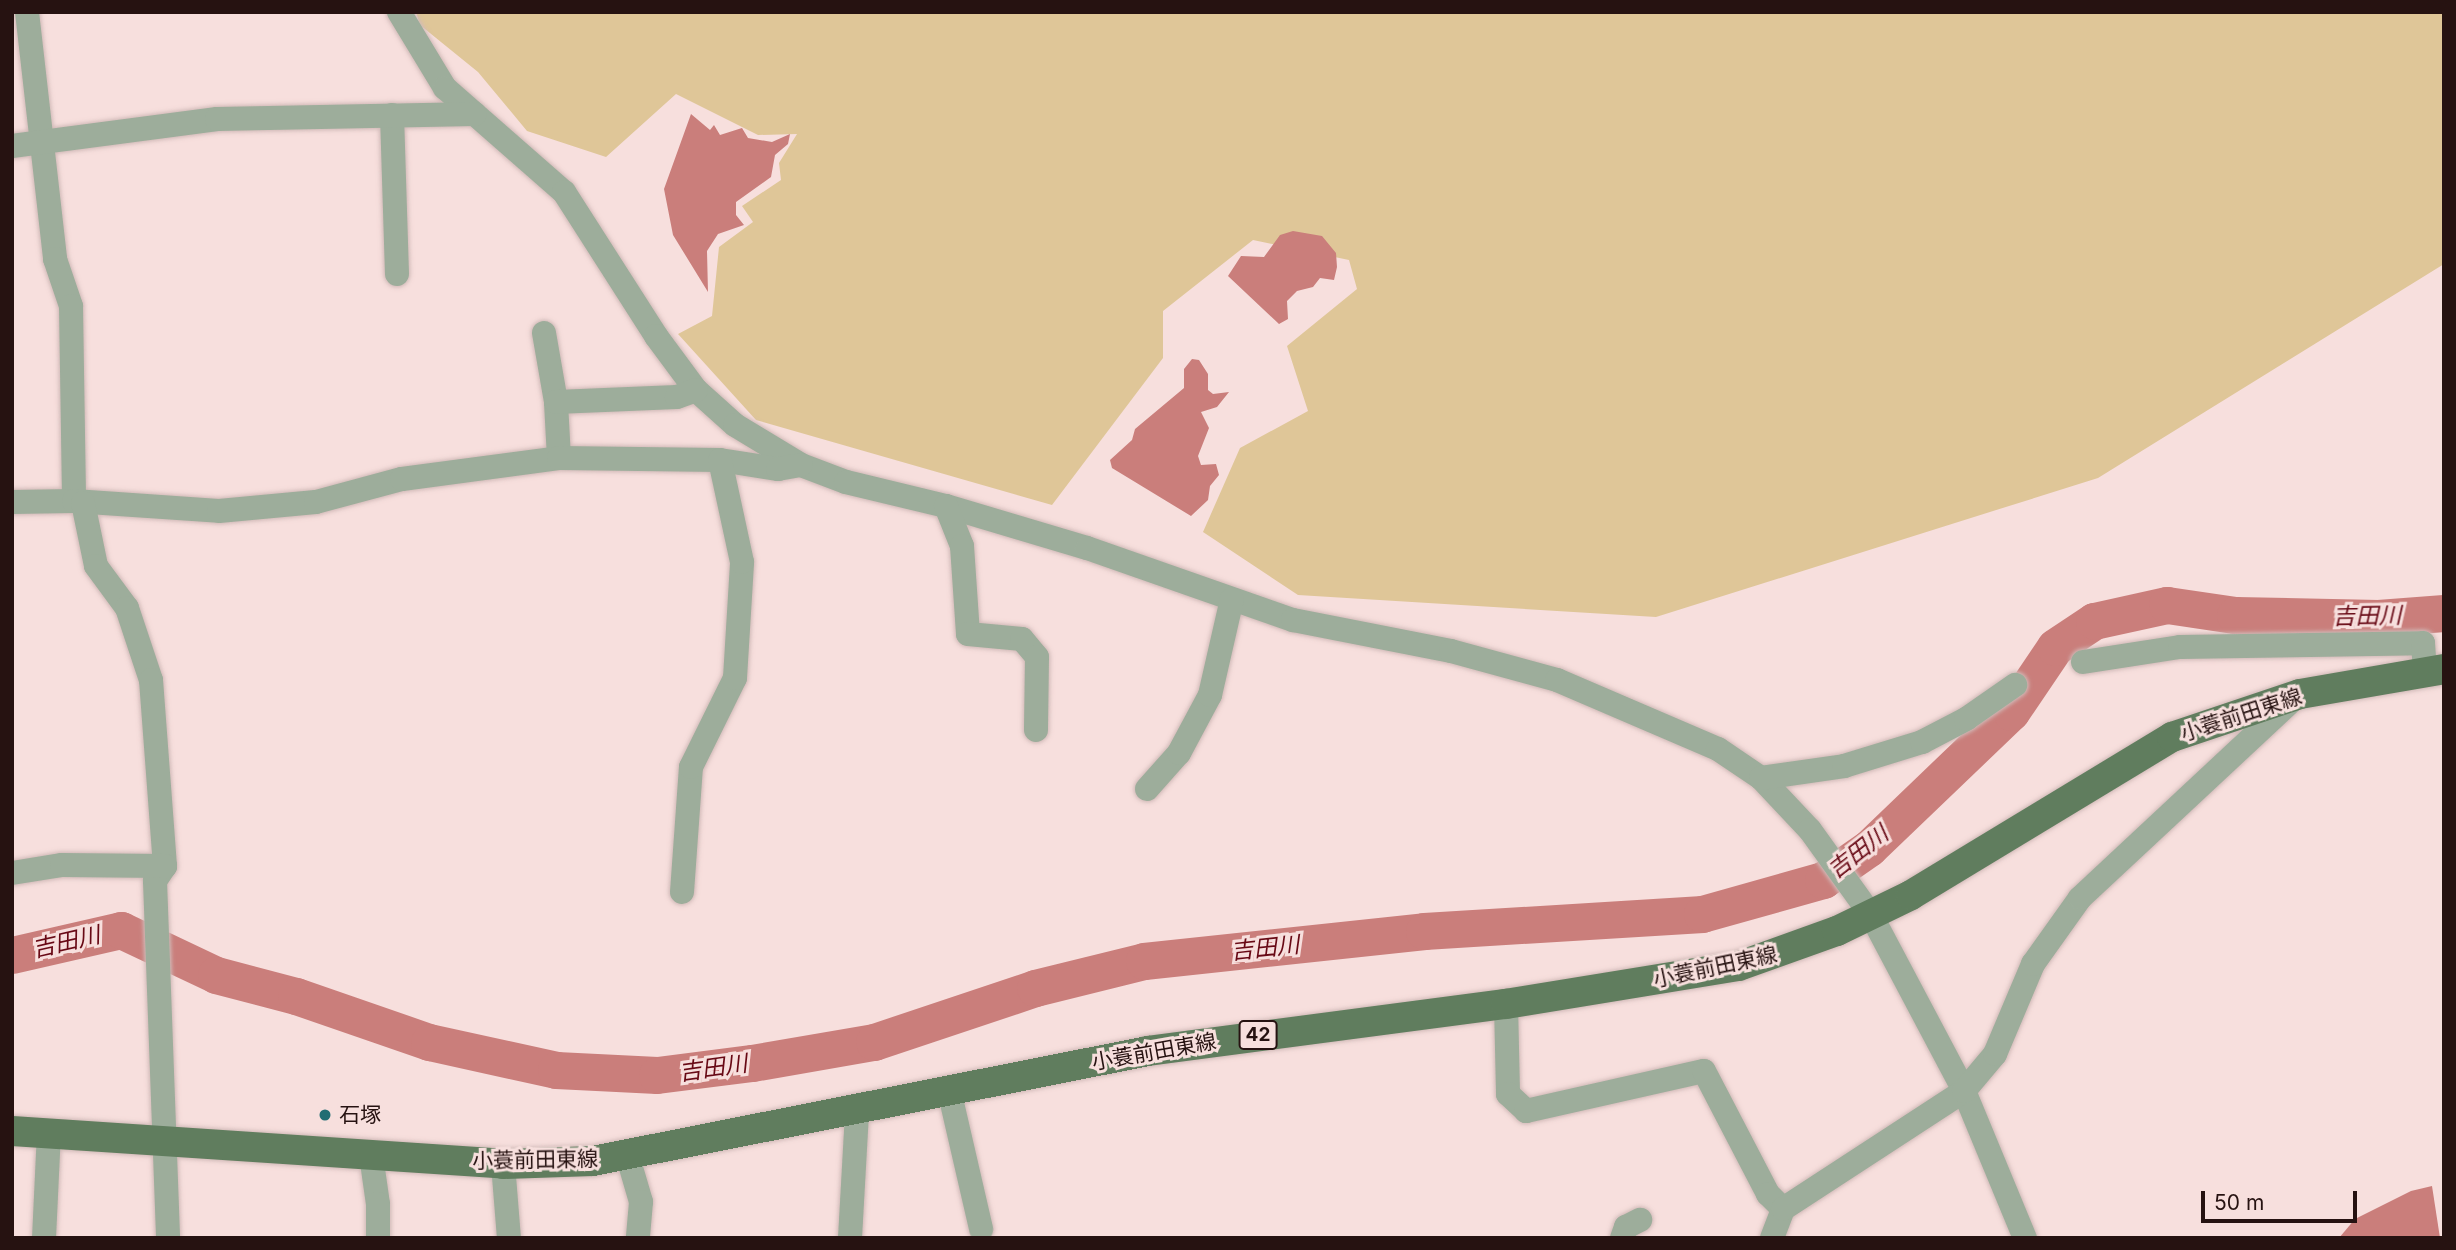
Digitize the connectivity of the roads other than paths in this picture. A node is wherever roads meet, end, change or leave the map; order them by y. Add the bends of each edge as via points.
1 (27, 12) edge
2 (399, 12) edge
3 (475, 114) junction
4 (391, 115) junction
5 (43, 141) junction
6 (12, 146) edge
7 (397, 274) dead end
8 (544, 333) dead end
9 (696, 390) junction
10 (556, 402) junction
11 (559, 458) junction
12 (720, 460) junction
13 (801, 465) junction
14 (12, 502) edge
15 (78, 502) junction
16 (946, 506) junction
17 (1232, 599) junction
18 (2434, 656) edge
19 (2083, 662) dead end
20 (2015, 685) dead end
21 (2300, 694) junction
22 (1036, 730) dead end
23 (1761, 778) junction
24 (1147, 789) dead end
25 (165, 866) junction
26 (12, 873) edge
27 (682, 892) dead end
28 (1871, 915) junction
29 (1506, 1004) junction
30 (949, 1090) junction
31 (1964, 1091) junction
32 (857, 1111) junction
33 (12, 1132) edge
34 (49, 1133) junction
35 (164, 1140) junction
36 (627, 1154) junction
37 (371, 1155) junction
38 (503, 1164) junction
39 (1783, 1209) junction
40 (1640, 1220) dead end
41 (981, 1229) dead end
42 (44, 1238) edge
43 (168, 1238) edge
44 (378, 1238) edge
45 (509, 1238) edge
46 (638, 1238) edge
47 (850, 1238) edge
48 (1622, 1238) edge
49 (1772, 1238) edge
50 (2025, 1238) edge

1 - 5 street
2 - 3 street via 445,88
3 - 4 street
3 - 9 street via 564,192
4 - 5 street via 217,119
4 - 7 street
5 - 6 street
5 - 15 street via 55,259 71,306
8 - 10 street
9 - 10 street via 677,397
9 - 13 street via 735,425
10 - 11 street
11 - 12 street
11 - 15 street via 402,479 316,502 233,510
12 - 13 street via 778,469
12 - 27 street via 742,562 735,678 691,767
13 - 16 street via 846,482
14 - 15 street
15 - 25 street via 96,566 127,608 152,680
16 - 17 street
16 - 22 street via 962,545 968,634 1022,639 1037,657
17 - 23 street via 1293,620 1451,651 1558,680 1718,749
17 - 24 street via 1210,695 1179,753
18 - 19 street via 2180,647
18 - 21 main road, 小蓑前田東線 / 42
20 - 23 street via 1922,741 1844,766
21 - 28 main road, 小蓑前田東線 / 42 via 2172,737
21 - 31 street via 2080,898 2033,964 1995,1054
23 - 28 street via 1810,830
25 - 26 street via 62,865
25 - 35 street via 155,881
28 - 29 main road, 小蓑前田東線 / 42 via 1792,950 1739,966
28 - 31 street
29 - 30 main road, 小蓑前田東線 / 42 via 1148,1051
29 - 39 street via 1508,1094 1526,1111 1704,1071 1768,1194
30 - 32 main road, 小蓑前田東線 / 42
30 - 41 street
31 - 39 street
31 - 50 street
32 - 36 main road, 小蓑前田東線 / 42
32 - 47 street
33 - 34 main road, 小蓑前田東線 / 42
34 - 35 main road, 小蓑前田東線 / 42
34 - 42 street
35 - 37 main road, 小蓑前田東線 / 42
35 - 43 street
36 - 38 main road, 小蓑前田東線 / 42 via 593,1161
36 - 46 street via 641,1202
37 - 38 main road, 小蓑前田東線 / 42
37 - 44 street
38 - 45 street
39 - 49 street
40 - 48 street via 1626,1227

